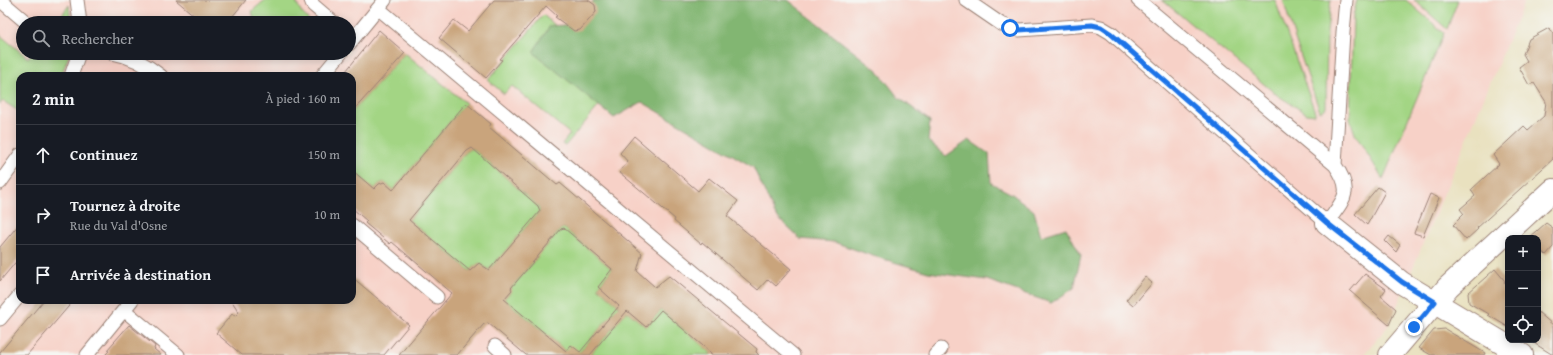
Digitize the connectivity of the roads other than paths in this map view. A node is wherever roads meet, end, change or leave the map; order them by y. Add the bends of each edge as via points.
1 (0, 0) edge
2 (77, 0) edge
3 (310, 0) edge
4 (966, 0) edge
5 (1138, 0) edge
6 (1346, 0) edge
7 (382, 4) edge
8 (19, 16) edge
9 (79, 16) edge
10 (326, 16) edge
11 (356, 33) edge
12 (77, 60) edge
13 (136, 60) edge
14 (335, 60) edge
15 (72, 72) edge
16 (155, 72) edge
17 (325, 72) edge
18 (16, 161) edge
19 (1335, 165) junction
20 (0, 183) edge
21 (1553, 190) edge
22 (1327, 223) junction
23 (356, 228) edge
24 (437, 296) dead end
25 (16, 300) edge
26 (1435, 302) junction
27 (128, 305) edge
28 (0, 319) edge
29 (495, 346) dead end
30 (87, 355) edge
31 (178, 355) edge
32 (506, 355) edge
33 (793, 355) edge
34 (1390, 355) edge
35 (1522, 355) edge

1 - 8 lane
2 - 9 lane
3 - 10 lane
4 - 22 lane via 1001,24 1019,30 1092,25 1101,27
5 - 19 lane
6 - 19 lane
7 - 11 lane
7 - 33 lane
12 - 15 lane
13 - 16 lane
14 - 17 lane
18 - 20 lane
19 - 22 lane via 1345,187 1344,200
21 - 26 street
22 - 26 street via 1402,282
23 - 24 lane
25 - 28 lane
26 - 34 street
26 - 35 street
27 - 30 lane
27 - 31 lane
29 - 32 lane

